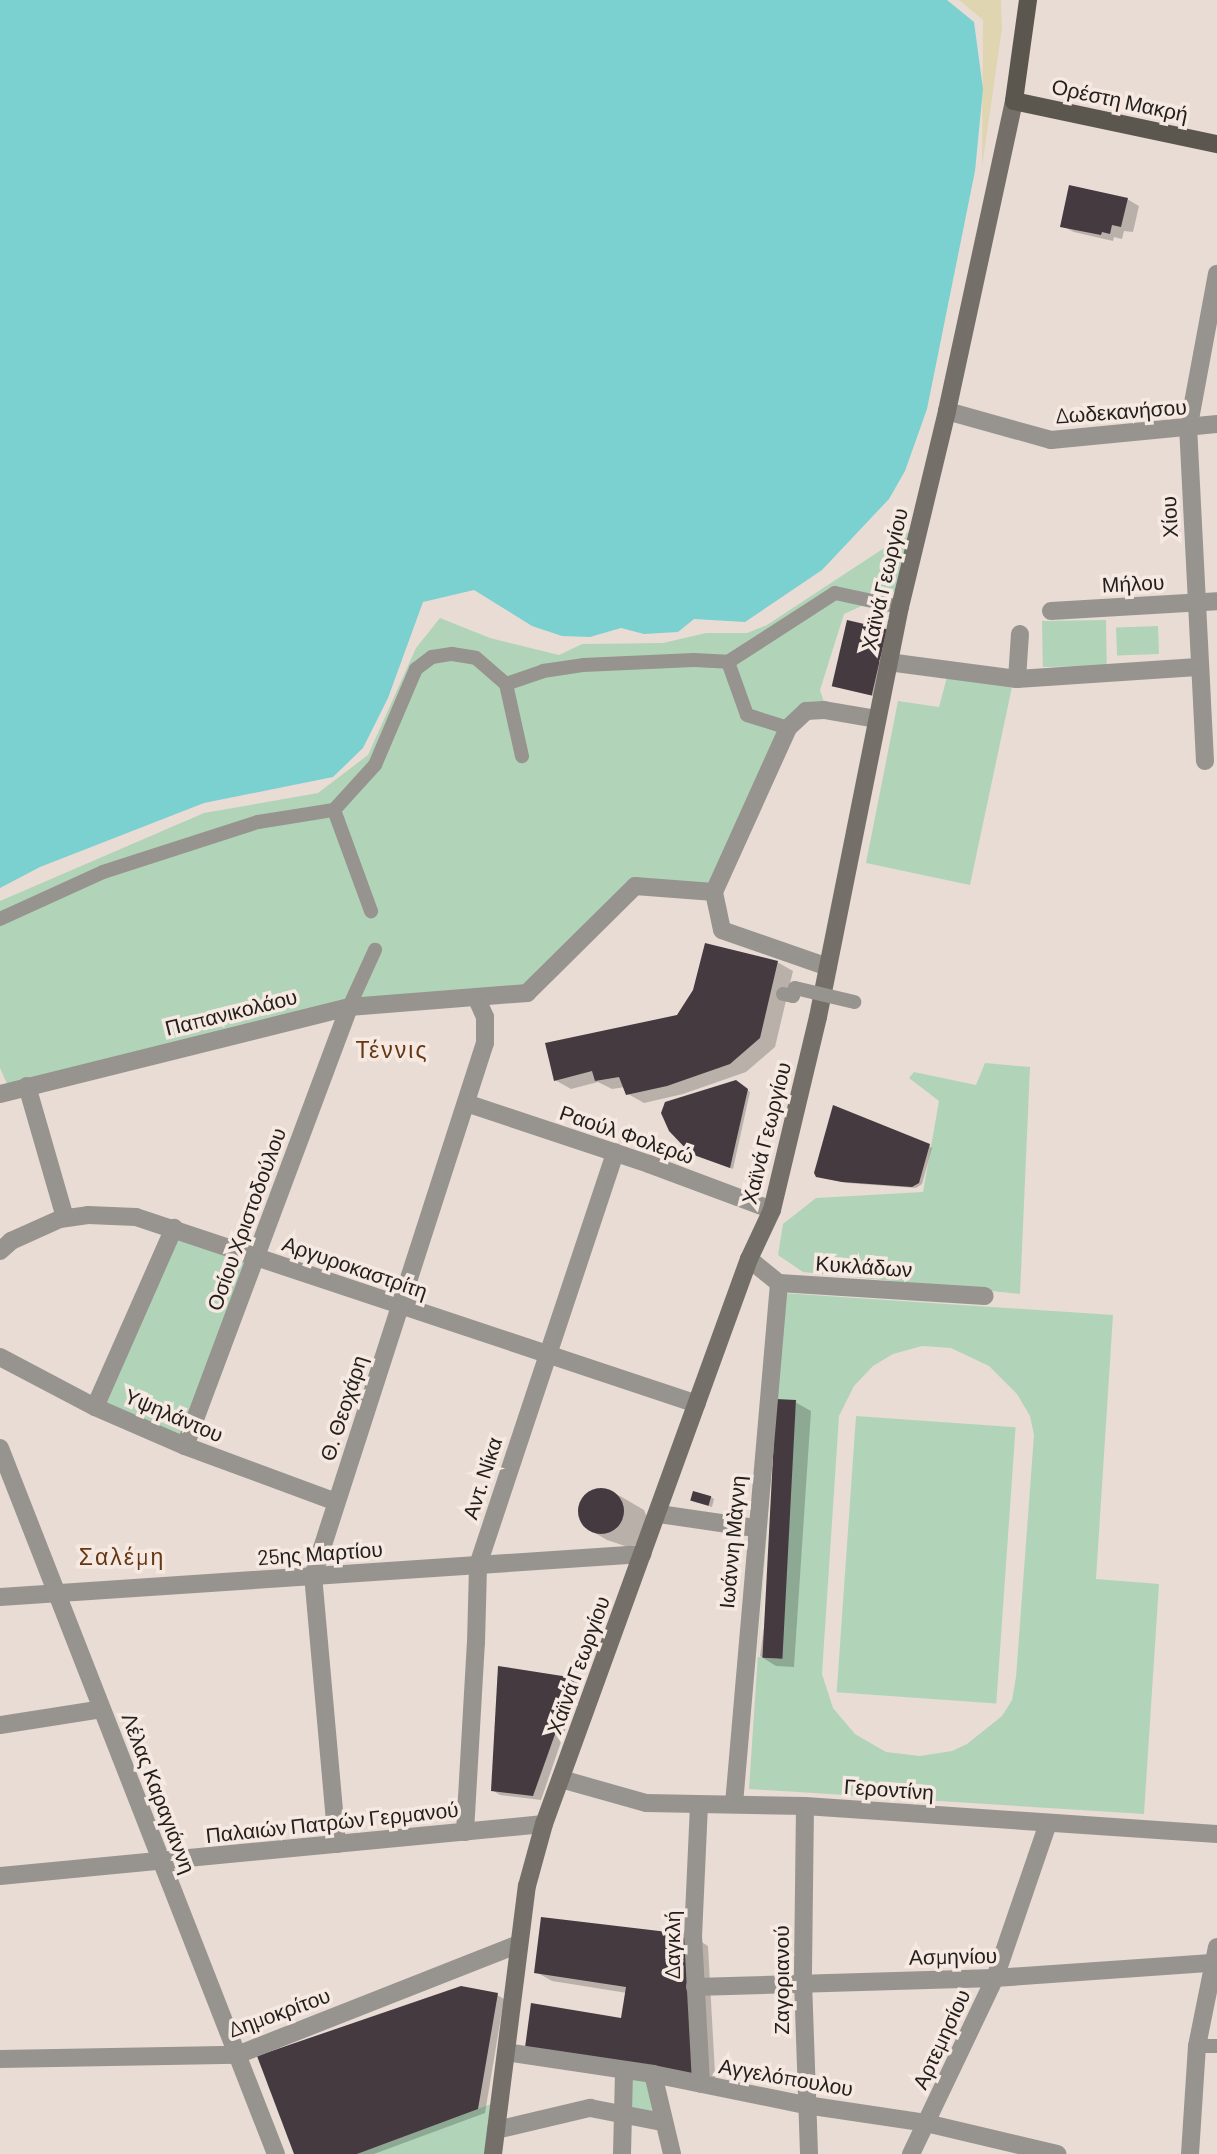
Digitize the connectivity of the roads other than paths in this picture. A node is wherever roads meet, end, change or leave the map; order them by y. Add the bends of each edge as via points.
1 (1028, 0) edge
2 (1014, 101) junction
3 (1217, 144) edge
4 (1217, 274) edge
5 (947, 411) junction
6 (1217, 424) edge
7 (1188, 430) junction
8 (1217, 601) edge
9 (1195, 603) junction
10 (900, 607) junction
11 (1051, 611) dead end
12 (1020, 634) dead end
13 (728, 662) junction
14 (888, 662) junction
15 (1199, 667) junction
16 (1017, 679) junction
17 (506, 684) junction
18 (877, 719) junction
19 (788, 728) junction
20 (522, 756) dead end
21 (1205, 761) dead end
22 (334, 810) junction
23 (714, 892) junction
24 (370, 911) dead end
25 (0, 919) edge
26 (375, 950) dead end
27 (828, 967) junction
28 (783, 994) dead end
29 (477, 999) junction
30 (854, 1002) dead end
31 (349, 1007) junction
32 (27, 1086) junction
33 (0, 1094) edge
34 (466, 1103) junction
35 (615, 1152) junction
36 (772, 1210) junction
37 (65, 1219) junction
38 (174, 1228) junction
39 (0, 1251) edge
40 (256, 1257) junction
41 (749, 1259) junction
42 (779, 1283) junction
43 (985, 1296) dead end
44 (400, 1307) junction
45 (545, 1356) junction
46 (0, 1357) edge
47 (696, 1404) junction
48 (95, 1407) junction
49 (185, 1447) junction
50 (0, 1450) edge
51 (336, 1502) junction
52 (659, 1514) junction
53 (755, 1528) junction
54 (643, 1554) junction
55 (478, 1565) junction
56 (313, 1576) junction
57 (57, 1593) junction
58 (0, 1597) edge
59 (102, 1709) junction
60 (0, 1725) edge
61 (561, 1779) junction
62 (734, 1804) junction
63 (699, 1805) junction
64 (805, 1806) junction
65 (1048, 1823) junction
66 (544, 1824) junction
67 (465, 1832) junction
68 (1217, 1834) edge
69 (337, 1844) junction
70 (161, 1861) junction
71 (0, 1876) edge
72 (519, 1944) junction
73 (1215, 1952) edge
74 (995, 1978) junction
75 (803, 1981) junction
76 (695, 1987) junction
77 (1197, 2046) junction
78 (1217, 2046) edge
79 (506, 2052) junction
80 (237, 2054) junction
81 (0, 2059) edge
82 (624, 2070) junction
83 (653, 2074) junction
84 (701, 2084) junction
85 (806, 2105) junction
86 (623, 2115) junction
87 (662, 2122) junction
88 (926, 2123) junction
89 (496, 2130) junction
90 (276, 2154) edge
91 (493, 2154) edge
92 (622, 2154) edge
93 (673, 2154) edge
94 (809, 2154) edge
95 (911, 2154) edge
96 (1057, 2154) edge
97 (1190, 2154) edge

1 - 2 main road
2 - 3 main road, Ορέστη Μακρή
2 - 5 main road, Χαϊνά Γεωργίου
4 - 7 street, Χίου
5 - 7 street, Δωδεκανήσου via 1051,440
5 - 10 main road, Χαϊνά Γεωργίου
6 - 7 street, Δωδεκανήσου
7 - 9 street, Χίου
8 - 9 street, Μήλου
9 - 11 street, Μήλου
9 - 15 street, Χίου
10 - 13 street via 835,593
10 - 14 main road, Χαϊνά Γεωργίου
12 - 16 street
13 - 17 street via 583,665 543,671
13 - 19 street via 747,715
14 - 16 street
14 - 18 main road, Χαϊνά Γεωργίου
15 - 16 street
15 - 21 street, Χίου
17 - 20 street
17 - 22 street via 476,658 432,657 416,669 375,765
18 - 19 street via 806,711
18 - 27 main road, Χαϊνά Γεωργίου
19 - 23 street
22 - 24 street
22 - 25 street via 258,822 103,872
23 - 27 street via 722,930
23 - 29 street, Παπανικολάου via 635,886 527,993
26 - 31 street
27 - 36 main road, Χαϊνά Γεωργίου
28 - 30 street, bridge via 793,996 795,988
29 - 31 street, Παπανικολάου
29 - 34 street, Θ. Θεοχάρη via 485,1017 485,1043
31 - 32 street, Παπανικολάου
31 - 40 street, Οσίου Χριστοδούλου
32 - 33 street, Παπανικολάου
32 - 37 street
34 - 35 street, Ραούλ Φολερώ
34 - 44 street, Θ. Θεοχάρη
35 - 36 street, Ραούλ Φολερώ
35 - 45 street, Αντ. Νίκα
36 - 41 main road, Χαϊνά Γεωργίου
37 - 38 street, Αργυροκαστρίτη via 136,1217
37 - 39 street, Αργυροκαστρίτη via 33,1230
38 - 40 street, Αργυροκαστρίτη
38 - 48 street
40 - 44 street, Αργυροκαστρίτη
40 - 49 street, Οσίου Χριστοδούλου
41 - 42 street
41 - 47 main road, Χαϊνά Γεωργίου
42 - 43 street, Κυκλάδων
42 - 53 street, Ιωάννη Μὰγνη
44 - 45 street, Αργυροκαστρίτη
44 - 51 street, Θ. Θεοχάρη
45 - 47 street, Αργυροκαστρίτη
45 - 55 street, Αντ. Νίκα
46 - 48 street, Υψηλάντου
47 - 52 main road, Χαϊνά Γεωργίου
48 - 49 street, Υψηλάντου
49 - 51 street, Υψηλάντου
50 - 57 street, Λέλας Καραγιάννη
51 - 56 street, Θ. Θεοχάρη
52 - 53 street
52 - 54 main road, Χαϊνά Γεωργίου
53 - 62 street, Ιωάννη Μὰγνη
54 - 55 street, 25ης Μαρτίου
54 - 61 main road, Χαϊνά Γεωργίου
55 - 56 street, 25ης Μαρτίου
55 - 67 street, Αντ. Νίκα
56 - 57 street, 25ης Μαρτίου
56 - 69 street, Θ. Θεοχάρη
57 - 58 street, 25ης Μαρτίου
57 - 59 street, Λέλας Καραγιάννη
59 - 60 street
59 - 70 street, Λέλας Καραγιάννη
61 - 63 street, Γεροντίνη via 646,1803
61 - 66 main road, Χαϊνά Γεωργίου
62 - 63 street, Γεροντίνη
62 - 64 street, Γεροντίνη
63 - 76 street, Δαγκλή
64 - 65 street, Γεροντίνη
64 - 75 street, Ζαγοριανού
65 - 68 street, Γεροντίνη
65 - 74 street, Αρτεμησίου
66 - 67 street, Παλαιών Πατρών Γερμανού
66 - 72 main road, Χαϊνά Γεωργίου via 527,1885
67 - 69 street, Παλαιών Πατρών Γερμανού
69 - 70 street, Παλαιών Πατρών Γερμανού
70 - 71 street, Παλαιών Πατρών Γερμανού
70 - 80 street, Λέλας Καραγιάννη
72 - 79 main road, Χαϊνά Γεωργίου
72 - 80 street, Δημοκρίτου
73 - 74 street, Ασμηνίου
73 - 77 street
74 - 75 street, Ασμηνίου
74 - 88 street, Αρτεμησίου
75 - 76 street, Ασμηνίου
75 - 85 street, Ζαγοριανού
76 - 84 street, Δαγκλή
77 - 78 street
77 - 97 street
79 - 82 street, Αγγελόπουλου
79 - 89 main road, Χαϊνά Γεωργίου
80 - 81 street, Δημοκρίτου
80 - 90 street, Λέλας Καραγιάννη
82 - 83 street, Αγγελόπουλου
82 - 86 street
83 - 84 street, Αγγελόπουλου
83 - 87 street
84 - 85 street, Αγγελόπουλου
85 - 88 street, Αγγελόπουλου
85 - 94 street, Ζαγοριανού
86 - 87 street
86 - 89 street via 590,2108
86 - 92 street
87 - 93 street
88 - 95 street, Αρτεμησίου
88 - 96 street, Αγγελόπουλου
89 - 91 main road, Χαϊνά Γεωργίου

